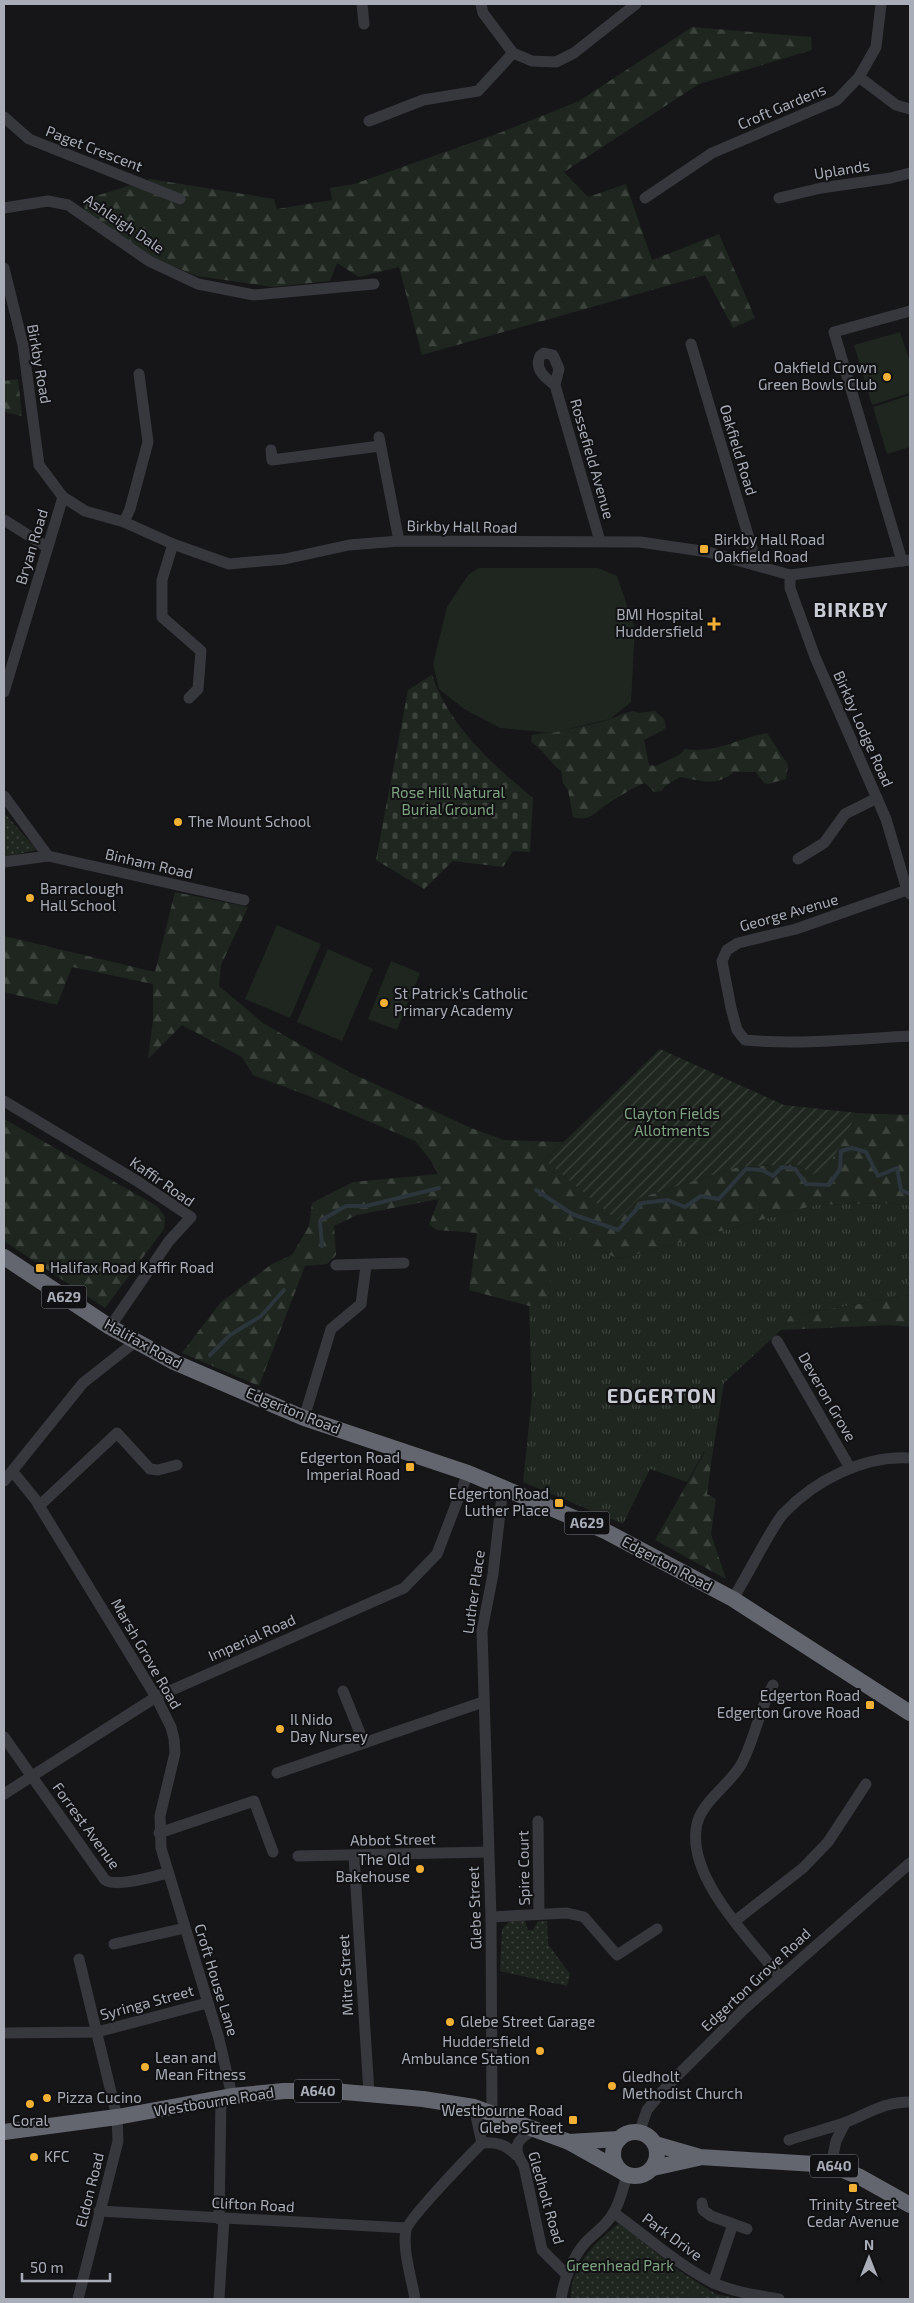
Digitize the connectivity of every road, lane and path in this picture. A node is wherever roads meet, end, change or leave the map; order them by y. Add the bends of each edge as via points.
1 (362, 4) edge
2 (481, 4) edge
3 (636, 4) edge
4 (881, 4) edge
5 (364, 24) dead end
6 (514, 54) junction
7 (859, 77) junction
8 (910, 109) edge
9 (4, 117) edge
10 (369, 121) dead end
11 (910, 173) edge
12 (645, 198) dead end
13 (779, 198) dead end
14 (180, 199) dead end
15 (4, 208) edge
16 (4, 268) edge
17 (374, 284) dead end
18 (8, 307) edge
19 (910, 311) edge
20 (691, 344) dead end
21 (139, 374) dead end
22 (555, 385) dead end
23 (272, 460) dead end
24 (39, 465) joint
25 (63, 497) junction
26 (4, 520) edge
27 (124, 522) junction
28 (399, 541) junction
29 (600, 541) junction
30 (173, 544) junction
31 (47, 547) junction
32 (906, 560) edge
33 (757, 565) junction
34 (790, 575) junction
35 (4, 692) edge
36 (189, 698) dead end
37 (4, 796) edge
38 (877, 798) junction
39 (48, 856) junction
40 (798, 859) dead end
41 (4, 862) edge
42 (909, 892) edge
43 (244, 900) dead end
44 (910, 1036) edge
45 (4, 1101) edge
46 (4, 1257) edge
47 (404, 1263) dead end
48 (336, 1266) dead end
49 (366, 1266) junction
50 (110, 1326) junction
51 (135, 1342) junction
52 (777, 1342) dead end
53 (237, 1388) joint
54 (304, 1418) junction
55 (910, 1458) edge
56 (177, 1465) dead end
57 (850, 1468) junction
58 (13, 1472) junction
59 (468, 1473) junction
60 (4, 1481) edge
61 (503, 1487) junction
62 (39, 1506) junction
63 (734, 1599) junction
64 (773, 1685) dead end
65 (343, 1690) dead end
66 (156, 1697) junction
67 (483, 1702) junction
68 (910, 1713) edge
69 (4, 1737) edge
70 (364, 1743) junction
71 (277, 1773) dead end
72 (32, 1777) junction
73 (866, 1784) dead end
74 (4, 1794) edge
75 (538, 1821) dead end
76 (159, 1833) junction
77 (273, 1852) dead end
78 (488, 1852) junction
79 (298, 1856) dead end
80 (354, 1856) junction
81 (910, 1863) edge
82 (168, 1873) junction
83 (539, 1914) junction
84 (491, 1917) junction
85 (735, 1921) junction
86 (185, 1928) junction
87 (657, 1929) dead end
88 (114, 1944) dead end
89 (79, 1959) dead end
90 (780, 1976) junction
91 (207, 2003) junction
92 (97, 2032) junction
93 (4, 2033) edge
94 (368, 2093) junction
95 (226, 2097) junction
96 (910, 2102) edge
97 (474, 2108) junction
98 (492, 2113) junction
99 (117, 2117) junction
100 (845, 2122) junction
101 (534, 2130) junction
102 (4, 2132) edge
103 (639, 2133) junction
104 (619, 2139) junction
105 (789, 2140) dead end
106 (569, 2142) junction
107 (482, 2143) junction
108 (655, 2144) junction
109 (516, 2155) junction
110 (700, 2157) junction
111 (832, 2165) junction
112 (653, 2168) junction
113 (623, 2172) junction
114 (702, 2203) dead end
115 (910, 2205) edge
116 (99, 2212) junction
117 (614, 2213) junction
118 (222, 2219) junction
119 (733, 2224) junction
120 (406, 2228) junction
121 (747, 2229) dead end
122 (567, 2275) junction
123 (713, 2283) junction
124 (78, 2299) edge
125 (219, 2299) edge
126 (415, 2299) edge
127 (561, 2299) edge
128 (779, 2299) edge

1 - 5 street
2 - 6 street via 483,13
3 - 6 street via 574,53 556,62 532,61
4 - 7 street, Croft Gardens via 876,48
6 - 10 street via 478,91 422,100
7 - 8 street via 896,105
7 - 12 street, Croft Gardens via 837,100 712,153
9 - 14 street, Paget Crescent via 29,139
11 - 13 street, Uplands
15 - 17 street, Ashleigh Dale via 48,201 68,205 149,261 198,284 254,295
16 - 18 street, Birkby Road
18 - 24 street, Birkby Road via 23,344
19 - 32 street via 834,332
20 - 33 street, Oakfield Road
21 - 27 street via 148,442
22 - 29 street, Rossefield Avenue
23 - 28 street via 380,441
24 - 25 street, Birkby Hall Road
25 - 27 street, Birkby Hall Road via 85,511
25 - 31 street, Bryan Road
26 - 31 street
27 - 30 street, Birkby Hall Road
28 - 29 street, Birkby Hall Road
28 - 30 street, Birkby Hall Road via 349,545 285,559 229,564
29 - 33 street, Birkby Hall Road via 640,542 708,552
30 - 36 street via 162,580 162,617 201,651 202,693
31 - 35 street, Bryan Road
32 - 34 street, Birkby Hall Road
33 - 34 street, Birkby Hall Road
34 - 38 street, Birkby Lodge Road via 790,588 815,657
37 - 39 street
38 - 40 street via 845,814 824,843
38 - 42 street, Birkby Lodge Road
39 - 41 street, Binham Road
39 - 43 street, Binham Road
42 - 44 street, George Avenue via 796,929 738,943 727,950 722,961 737,1030 745,1040 820,1041
45 - 50 street, Kaffir Road via 137,1181 191,1218 168,1241
46 - 50 highway, Halifax Road / A629
47 - 49 street
48 - 49 street
49 - 54 street via 361,1304 331,1330
50 - 51 highway, Halifax Road / A629
51 - 53 highway, Halifax Road / A629
51 - 58 street via 83,1383
52 - 57 street, Deveron Grove
53 - 54 highway, Edgerton Road / A629
54 - 59 highway, Edgerton Road / A629
55 - 57 street via 891,1456
56 - 62 street via 150,1469 117,1433
57 - 63 street via 818,1484 783,1514
58 - 60 street
58 - 62 street, Marsh Grove Road
59 - 61 highway, Edgerton Road / A629
59 - 66 street, Imperial Road via 437,1554 404,1588
61 - 63 highway, Edgerton Road / A629 via 605,1531
61 - 67 street, Luther Place via 493,1574 482,1630
62 - 66 street, Marsh Grove Road
63 - 68 highway, Edgerton Road / A629
64 - 85 street via 742,1762 732,1779 706,1805 697,1823 696,1845 701,1866 710,1886
65 - 70 street
66 - 72 street, Imperial Road
66 - 76 street, Marsh Grove Road via 171,1727 175,1753 162,1802
67 - 70 street
67 - 78 street, Glebe Street
69 - 72 street, Forrest Avenue
70 - 71 street
72 - 74 street, Imperial Road
72 - 82 street, Forrest Avenue via 104,1880 120,1882
73 - 85 street via 828,1842 803,1868
75 - 83 street, Spire Court
76 - 77 street via 254,1801
76 - 82 street, Marsh Grove Road
78 - 80 street, Abbot Street
78 - 84 street, Glebe Street
79 - 80 street, Abbot Street
80 - 94 street, Mitre Street
81 - 90 street, Edgerton Grove Road
82 - 86 street, Croft House Lane
83 - 84 street, Spire Court
83 - 87 street, Spire Court via 567,1913 584,1917 616,1955
84 - 98 street, Glebe Street
85 - 90 street
86 - 88 street
86 - 91 street, Croft House Lane
89 - 92 street, Eldon Road
90 - 103 street, Edgerton Grove Road via 666,2087 646,2110
91 - 92 street, Syringa Street
91 - 95 street, Croft House Lane via 219,2039
92 - 93 street, Syringa Street
92 - 99 street, Eldon Road
94 - 95 highway, Westbourne Road / A640 via 284,2091
94 - 97 highway, Westbourne Road / A640 via 422,2098
95 - 99 highway, Westbourne Road / A640
95 - 118 street, Croft House Lane
96 - 100 street via 889,2104
97 - 98 highway, Westbourne Road / A640
97 - 107 street
98 - 101 highway, Westbourne Road / A640
99 - 102 highway, Westbourne Road / A640
99 - 116 street, Eldon Road via 118,2142
100 - 105 street
100 - 111 street via 836,2141
101 - 106 highway, Westbourne Road / A640
101 - 109 street, Gledholt Road via 517,2143
103 - 104 highway, A640
103 - 108 highway, A640
104 - 106 highway, Westbourne Road / A640
104 - 113 highway via 614,2158
106 - 113 highway, Westbourne Road / A640
107 - 109 street via 496,2142 509,2147
107 - 120 street
108 - 110 highway, A640
108 - 112 highway via 657,2156
109 - 122 street, Gledholt Road via 524,2166 542,2250
110 - 111 highway, A640
110 - 112 highway, A640
111 - 115 highway, A640
112 - 113 highway, A640 via 642,2176
113 - 117 street, Gledholt Road
114 - 119 street via 703,2210 711,2216
116 - 118 street, Clifton Road
116 - 124 street, Eldon Road
117 - 122 street, Gledholt Road via 602,2230 577,2252
117 - 123 street, Park Drive via 687,2268
118 - 120 street, Clifton Road
118 - 125 street, Croft House Lane
119 - 121 street
119 - 123 street, Park Drive
120 - 126 street via 405,2242
122 - 127 street, Gledholt Road
123 - 128 street, Park Drive

